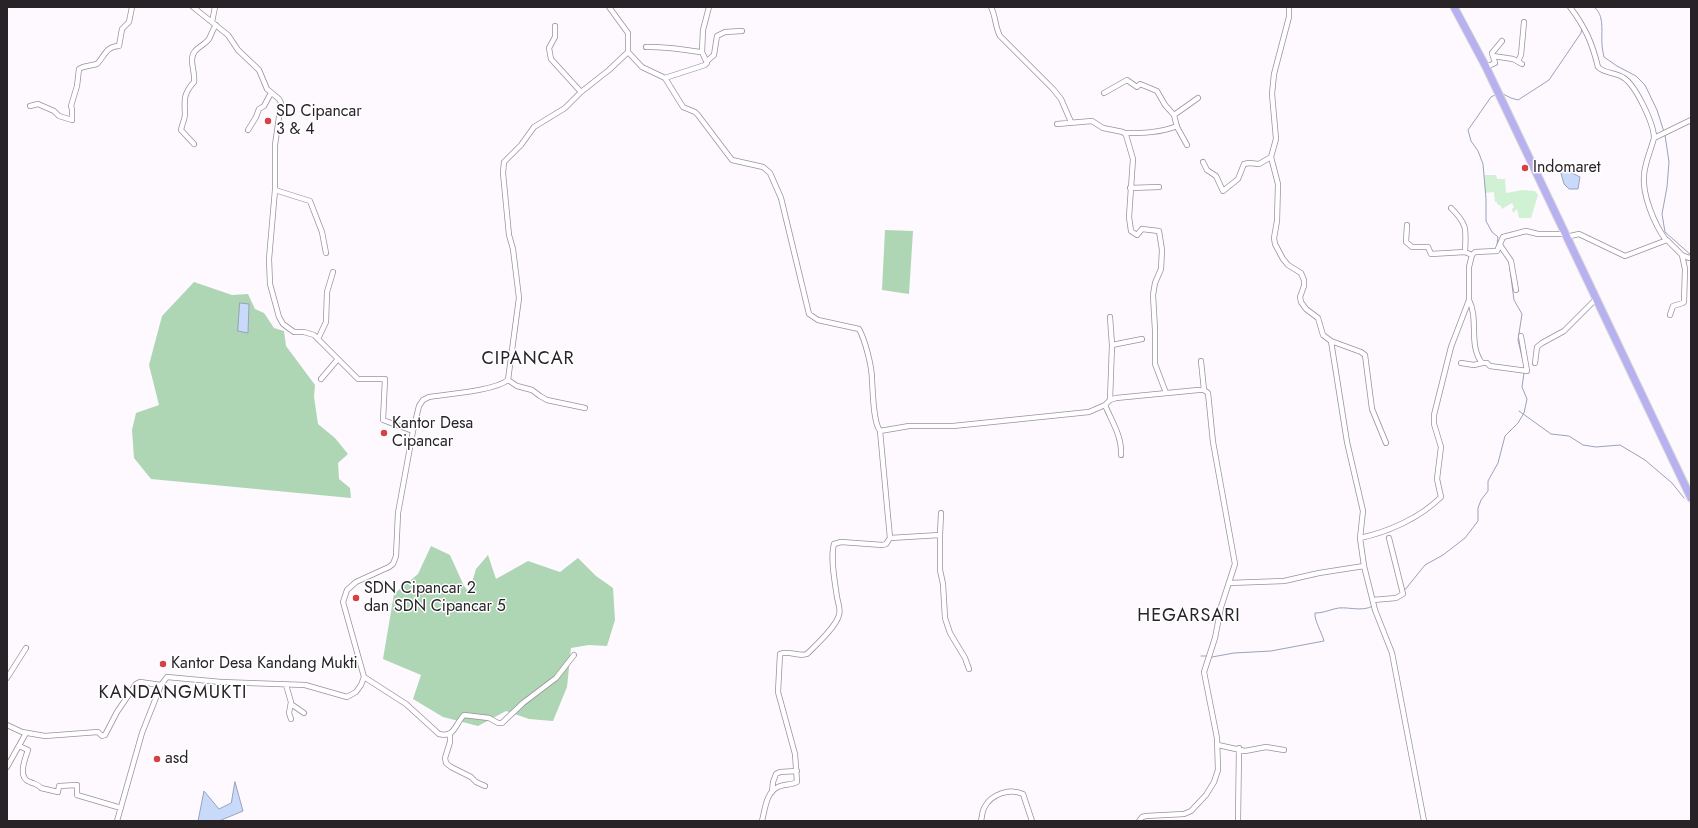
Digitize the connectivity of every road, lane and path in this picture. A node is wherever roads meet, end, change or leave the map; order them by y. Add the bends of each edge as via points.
1 (132, 7) edge
2 (193, 7) edge
3 (215, 7) edge
4 (608, 7) edge
5 (709, 7) edge
6 (991, 7) edge
7 (1289, 7) edge
8 (1454, 7) edge
9 (1570, 7) edge
10 (1524, 22) dead end
11 (214, 23) junction
12 (555, 26) dead end
13 (742, 31) dead end
14 (1502, 41) dead end
15 (646, 47) dead end
16 (628, 52) junction
17 (702, 52) junction
18 (1493, 56) junction
19 (707, 61) junction
20 (1486, 67) junction
21 (665, 78) junction
22 (581, 92) junction
23 (271, 93) junction
24 (1104, 93) dead end
25 (1198, 98) dead end
26 (30, 106) dead end
27 (1174, 115) junction
28 (1691, 120) edge
29 (1070, 122) junction
30 (1057, 124) dead end
31 (1177, 126) junction
32 (248, 130) dead end
33 (1124, 133) junction
34 (1654, 138) junction
35 (194, 144) dead end
36 (1187, 145) dead end
37 (1271, 157) junction
38 (1203, 162) dead end
39 (1159, 187) dead end
40 (1130, 188) junction
41 (275, 190) junction
42 (1451, 208) dead end
43 (1407, 225) dead end
44 (1566, 235) junction
45 (1666, 240) junction
46 (1499, 247) junction
47 (1465, 252) junction
48 (326, 253) dead end
49 (1472, 255) junction
50 (1682, 256) junction
51 (1690, 257) edge
52 (334, 272) dead end
53 (1516, 290) dead end
54 (1596, 299) junction
55 (1469, 300) junction
56 (1670, 315) dead end
57 (1110, 317) dead end
58 (1521, 336) dead end
59 (318, 339) junction
60 (1142, 339) dead end
61 (1331, 341) junction
62 (1112, 345) junction
63 (338, 359) junction
64 (1201, 361) dead end
65 (1535, 362) dead end
66 (1461, 363) dead end
67 (1482, 363) junction
68 (321, 379) dead end
69 (508, 380) junction
70 (1204, 390) junction
71 (1166, 393) junction
72 (1110, 400) junction
73 (1105, 405) junction
74 (586, 408) dead end
75 (413, 431) junction
76 (880, 431) junction
77 (1386, 443) dead end
78 (1121, 455) dead end
79 (1691, 498) edge
80 (941, 512) dead end
81 (940, 535) junction
82 (890, 538) junction
83 (1360, 538) junction
84 (1389, 538) dead end
85 (1364, 566) junction
86 (1229, 583) junction
87 (1373, 601) junction
88 (26, 648) dead end
89 (574, 655) dead end
90 (969, 669) dead end
91 (364, 677) junction
92 (7, 678) edge
93 (161, 685) junction
94 (286, 685) junction
95 (291, 704) junction
96 (304, 713) dead end
97 (291, 719) dead end
98 (7, 725) edge
99 (26, 733) junction
100 (450, 734) junction
101 (1218, 745) junction
102 (19, 746) junction
103 (1239, 748) junction
104 (1284, 750) dead end
105 (7, 767) edge
106 (797, 771) junction
107 (485, 786) dead end
108 (772, 793) junction
109 (121, 808) junction
110 (117, 821) edge
111 (762, 821) edge
112 (981, 821) edge
113 (1032, 821) edge
114 (1139, 821) edge
115 (1238, 821) edge
116 (1424, 821) edge

1 - 26 street via 129,22 122,29 119,46 113,46 105,52 97,64 80,69 78,86 71,106 72,120 38,104
2 - 11 street
3 - 11 street
4 - 16 street via 628,33
5 - 17 street via 703,30
6 - 29 street via 1000,36 1053,89 1061,99
7 - 37 street via 1289,17 1274,74 1272,94 1276,139
8 - 20 main road
9 - 34 street via 1589,36 1598,67 1602,71 1623,77 1636,93
10 - 18 street via 1520,63
11 - 23 street via 258,70
11 - 35 street via 209,38 193,55 194,82 189,87 184,101 181,130
12 - 22 street via 556,37 549,48 550,59
13 - 19 street via 725,32 717,36 714,55
14 - 18 street via 1493,49
15 - 17 street via 675,47
16 - 21 street via 642,67
16 - 22 street
17 - 19 street
18 - 20 street via 1495,63
19 - 21 street via 705,65
20 - 44 main road
21 - 76 street via 683,107 698,115 732,160 763,167 770,173 781,198 809,314 818,320 860,330 871,372 872,396
22 - 69 street via 559,112 534,127 504,162 509,235 519,298
23 - 32 street
23 - 41 street via 281,103 275,145
24 - 27 street via 1127,80 1137,87 1140,84 1157,91
25 - 27 street
27 - 31 street
28 - 34 street
29 - 30 street
29 - 33 street via 1092,121 1103,128
31 - 33 street via 1147,133
31 - 36 street
33 - 40 street via 1133,159
34 - 45 street via 1644,183 1654,220
37 - 38 street via 1259,164 1244,164 1238,179 1223,191 1216,176 1207,170
37 - 61 street via 1278,184 1275,244 1288,265 1301,273 1304,286 1301,302 1318,318 1323,335
39 - 40 street
40 - 71 street via 1130,231 1137,235 1142,229 1159,231 1161,238 1161,269 1153,294 1155,364
41 - 48 street via 310,201 322,232
41 - 59 street via 269,259 270,284 279,317 291,331 310,333
42 - 47 street via 1462,219 1465,227
43 - 47 street via 1406,242 1412,247 1428,247 1430,254
44 - 45 street via 1579,234 1625,256
44 - 46 street via 1544,235 1526,231 1503,237
44 - 54 main road
45 - 50 street
46 - 49 street via 1475,252
46 - 53 street via 1511,261
47 - 49 street
49 - 55 street via 1469,267
50 - 51 street
50 - 56 street via 1686,269 1684,302 1672,306
52 - 59 street via 327,292 326,322
54 - 65 street via 1564,331 1537,347
54 - 79 main road
55 - 67 street via 1477,352
55 - 83 street via 1451,347 1434,415 1441,447 1437,480 1441,497 1416,515 1388,529
57 - 62 street
58 - 67 street via 1528,369 1525,371
59 - 63 street
60 - 62 street
61 - 77 street via 1365,355 1372,409
61 - 83 street via 1344,430 1363,511
62 - 72 street
63 - 68 street
63 - 75 street via 358,379 385,379 383,420
64 - 70 street
66 - 67 street
69 - 74 street via 548,400
69 - 75 street via 491,387 428,397 419,406
70 - 71 street
70 - 86 street via 1208,393 1210,402 1213,442 1234,556 1235,564
71 - 72 street
72 - 73 street
73 - 76 street via 1089,412 953,426 909,426
73 - 78 street via 1114,421 1121,445
75 - 91 street via 398,513 396,556 393,564 350,586 343,602
76 - 82 street
80 - 81 street
81 - 82 street
81 - 90 street via 940,570 945,618
82 - 106 street via 883,545 841,542 834,544 838,618 807,654 780,654 778,692 795,754
83 - 85 street
84 - 87 street via 1403,594 1400,597
85 - 86 street via 1284,581
85 - 87 street
86 - 101 street via 1204,672
87 - 116 street via 1392,653
88 - 92 street
89 - 100 street via 556,678 502,723 489,718 464,715
91 - 94 street via 356,692 347,697 305,685
91 - 100 street via 406,704 439,734
93 - 94 street via 171,677
93 - 99 street via 140,682 136,684 116,712 105,735 102,736 98,732 45,736
93 - 109 street via 142,733
94 - 95 street
95 - 96 street
95 - 97 street
98 - 99 street
99 - 102 street
100 - 107 street via 446,763
101 - 103 street
101 - 114 street via 1218,770 1214,782 1191,811 1184,814 1146,816
102 - 105 street
102 - 109 street via 28,750 23,771 26,781 58,792 59,786 77,784 77,796
103 - 104 street via 1248,751 1266,747
103 - 115 street
106 - 108 street via 796,782 779,786
106 - 108 street via 776,774 772,782
108 - 111 street
109 - 110 street
112 - 113 street via 982,810 986,805 1006,792 1023,794

